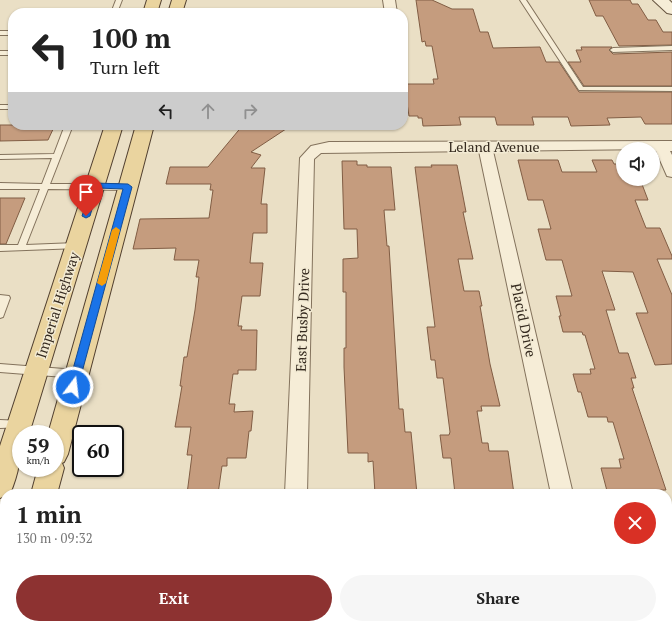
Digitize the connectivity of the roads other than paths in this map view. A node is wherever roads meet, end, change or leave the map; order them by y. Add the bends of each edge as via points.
1 (523, 0) edge
2 (660, 0) edge
3 (672, 10) edge
4 (672, 48) edge
5 (613, 50) dead end
6 (672, 89) edge
7 (67, 130) edge
8 (112, 130) edge
9 (144, 130) edge
10 (486, 146) junction
11 (666, 146) edge
12 (316, 149) joint
13 (57, 156) junction
14 (0, 157) edge
15 (672, 172) edge
16 (95, 185) junction
17 (0, 186) edge
18 (45, 186) junction
19 (128, 187) junction
20 (76, 246) junction
21 (0, 248) edge
22 (21, 248) junction
23 (3, 298) edge
24 (0, 314) edge
25 (0, 368) edge
26 (36, 371) junction
27 (77, 374) junction
28 (10, 424) edge
29 (63, 425) edge
30 (49, 477) edge
31 (0, 486) edge
32 (45, 489) edge
33 (296, 489) edge
34 (561, 489) edge

1 - 6 lane via 581,89
2 - 3 main road
4 - 5 lane
7 - 13 lane
8 - 16 main road, Imperial Highway
9 - 19 main road
10 - 11 street, Leland Avenue
10 - 12 street, Leland Avenue
10 - 34 street, Placid Drive
11 - 15 street
12 - 33 street, East Busby Drive via 307,158
13 - 14 lane
13 - 18 lane
16 - 18 lane
16 - 19 lane
16 - 20 main road, Imperial Highway
17 - 18 lane
18 - 22 lane
19 - 27 main road
20 - 22 lane
20 - 26 main road, Imperial Highway
21 - 22 lane
23 - 24 lane
25 - 26 lane
26 - 27 lane
26 - 28 main road, Imperial Highway
27 - 29 main road
28 - 31 main road, Imperial Highway
30 - 32 main road

